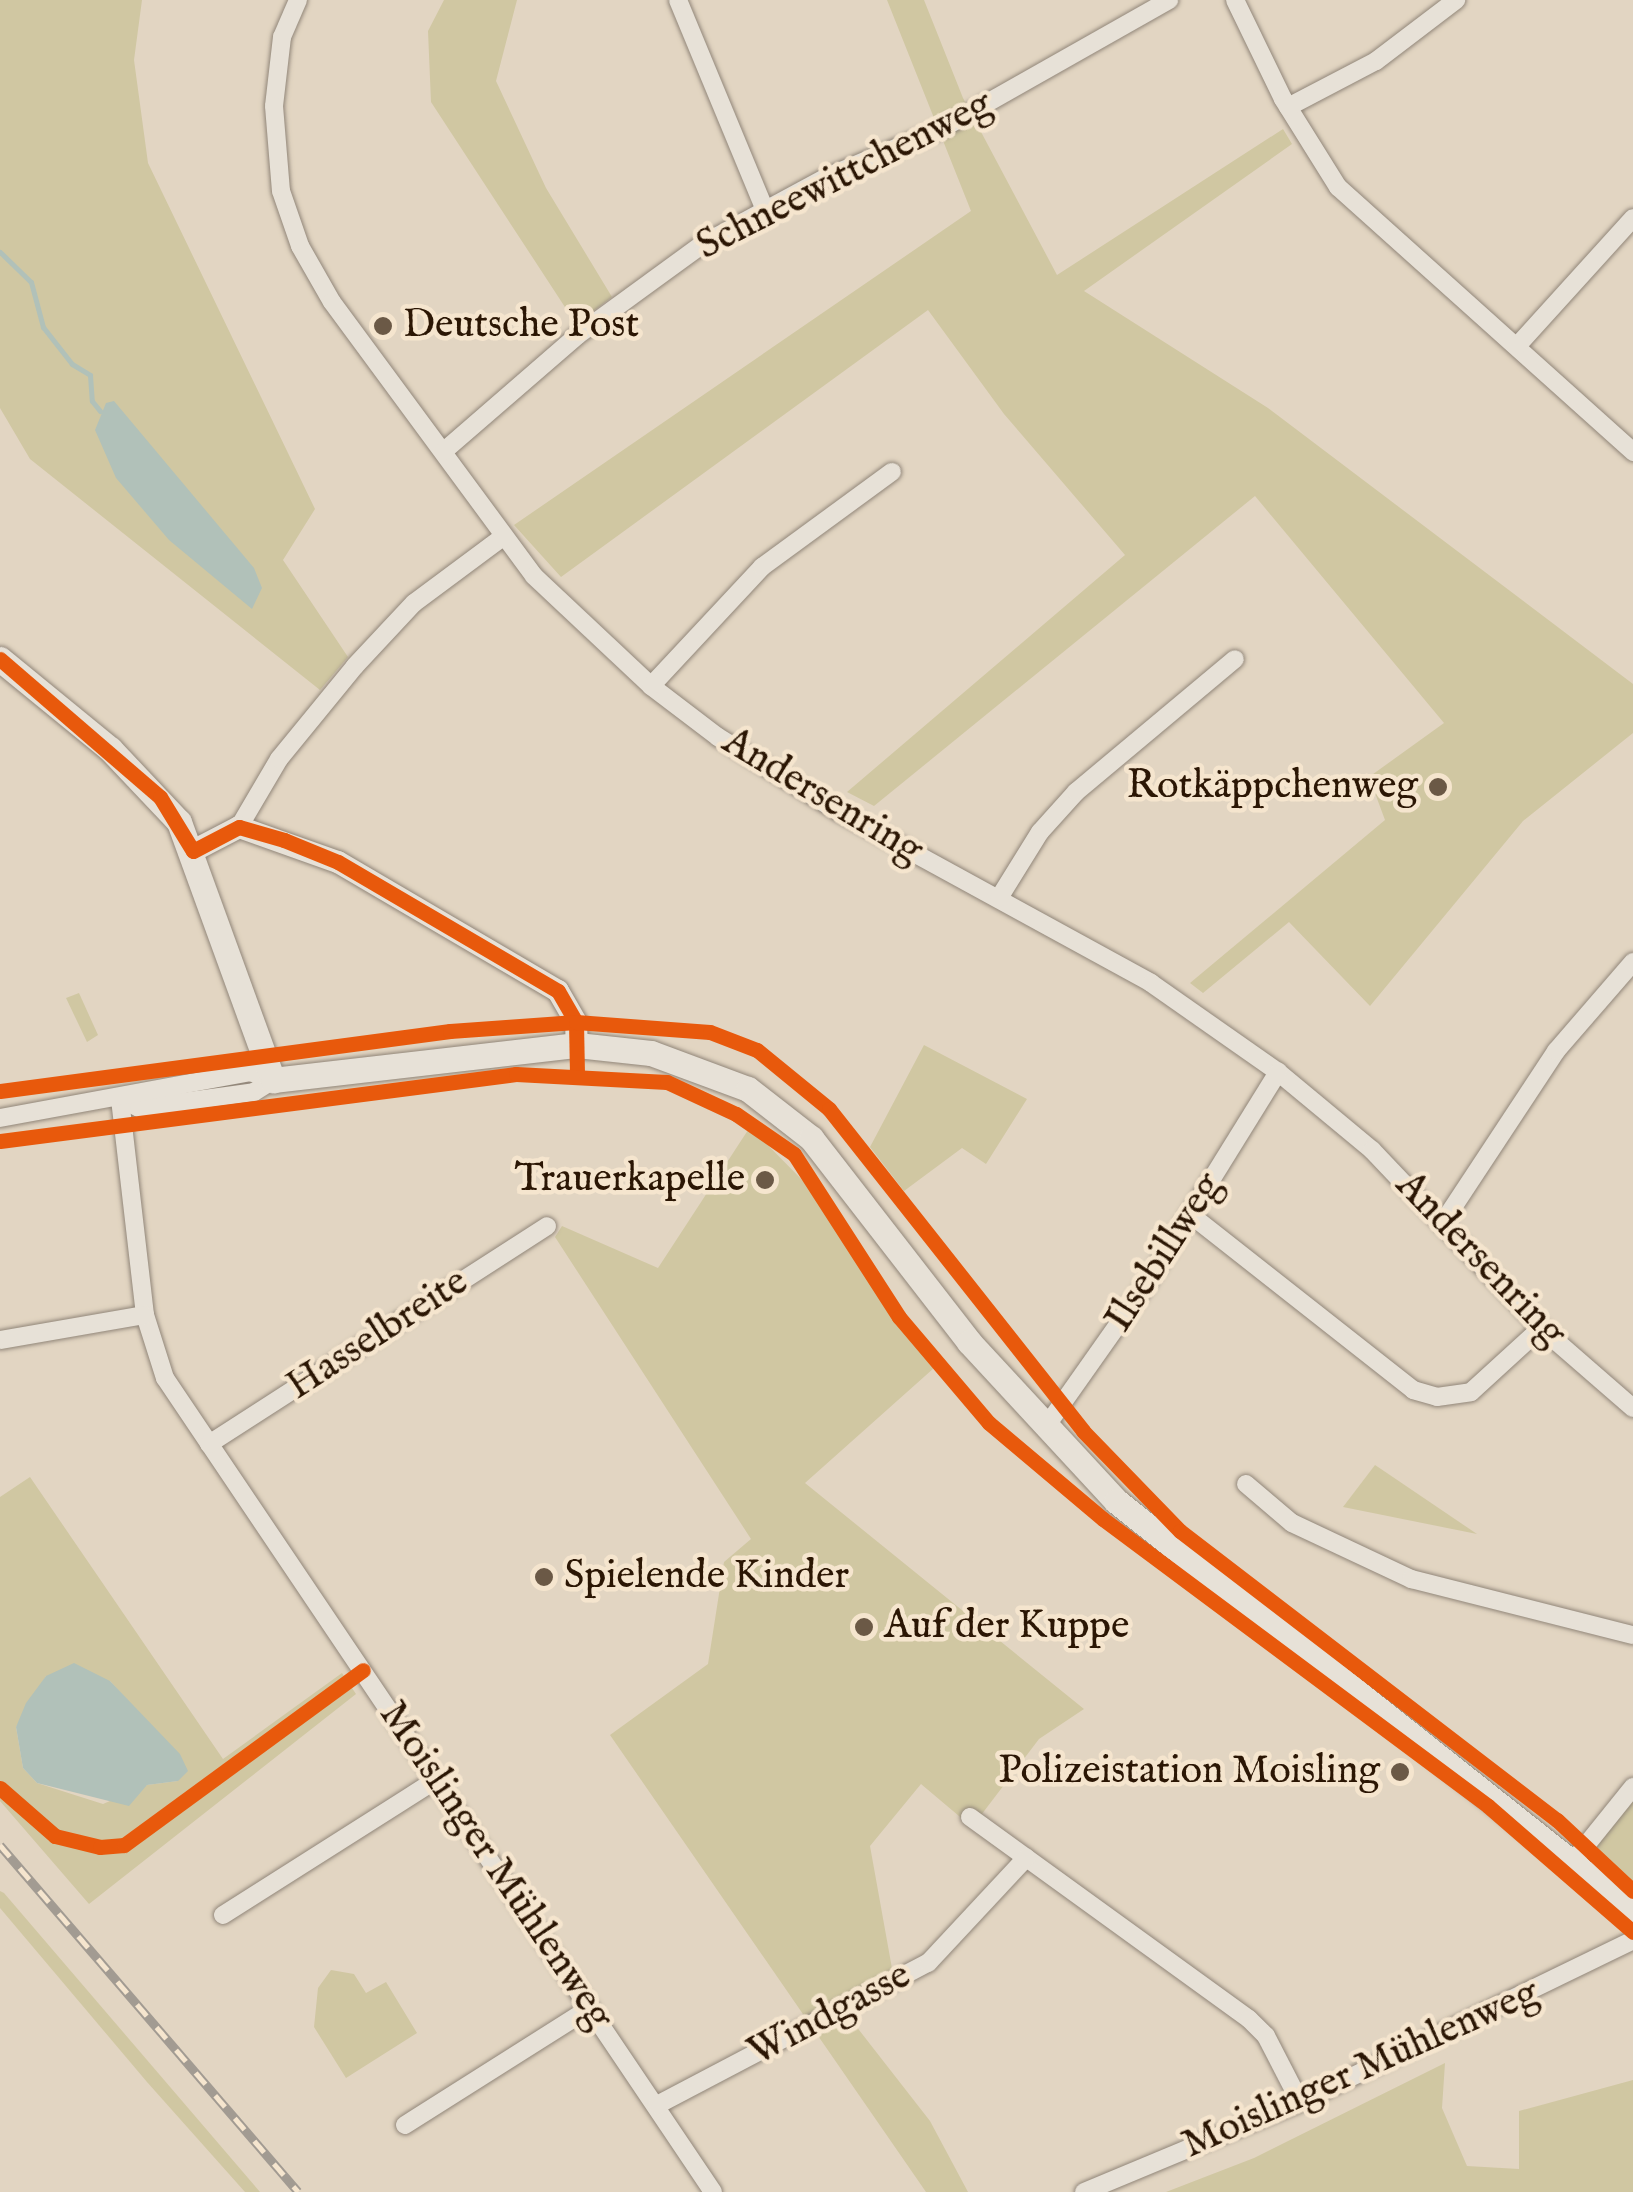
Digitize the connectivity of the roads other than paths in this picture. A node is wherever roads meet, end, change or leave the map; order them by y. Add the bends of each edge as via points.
1 (298, 0) edge
2 (678, 0) edge
3 (1169, 0) edge
4 (1235, 0) edge
5 (1456, 0) edge
6 (1288, 107) junction
7 (764, 208) junction
8 (1633, 218) edge
9 (1518, 346) junction
10 (444, 451) junction
11 (1633, 452) edge
12 (892, 472) dead end
13 (503, 537) junction
14 (0, 659) edge
15 (1234, 659) dead end
16 (651, 686) junction
17 (239, 827) junction
18 (193, 851) junction
19 (999, 898) junction
20 (1633, 962) edge
21 (576, 1045) junction
22 (1278, 1072) junction
23 (273, 1080) junction
24 (120, 1099) junction
25 (0, 1118) edge
26 (1191, 1215) junction
27 (1442, 1224) junction
28 (547, 1226) dead end
29 (146, 1316) junction
30 (1541, 1328) junction
31 (0, 1340) edge
32 (1633, 1408) edge
33 (1045, 1428) junction
34 (209, 1444) junction
35 (1246, 1484) dead end
36 (1633, 1635) edge
37 (436, 1780) junction
38 (1633, 1788) edge
39 (970, 1817) dead end
40 (1026, 1858) junction
41 (1571, 1864) junction
42 (1633, 1911) edge
43 (223, 1915) dead end
44 (1633, 1940) edge
45 (590, 2008) junction
46 (1300, 2102) junction
47 (657, 2106) junction
48 (405, 2125) dead end
49 (713, 2192) edge
50 (1084, 2192) edge

1 - 10 street, Andersenring via 282,37 274,106 281,191 300,246 332,302
2 - 7 street
3 - 7 street, Schneewittchenweg via 943,128
4 - 6 street
5 - 6 street via 1376,61
6 - 9 street via 1338,187 1384,235
7 - 10 street, Schneewittchenweg via 616,304
8 - 9 street
9 - 11 street
10 - 13 street, Andersenring
12 - 16 street via 762,568
13 - 16 street, Andersenring via 534,576
13 - 17 street via 414,603 354,666 279,759
14 - 18 main road via 160,797
15 - 19 street via 1076,792 1040,832
16 - 19 street, Andersenring via 718,737 840,812
17 - 18 street
17 - 21 street via 338,862 531,973 566,999
18 - 23 main road
19 - 22 street, Andersenring via 1151,982
20 - 27 street via 1556,1051
21 - 23 main road
21 - 33 main road via 695,1065 790,1118
22 - 26 street, Ilsebillweg
22 - 27 street, Andersenring via 1372,1150
23 - 24 street via 250,1072 134,1089
24 - 25 street
24 - 29 street, Moislinger Mühlenweg
26 - 30 street via 1413,1390 1438,1397 1470,1392
26 - 33 street, Ilsebillweg via 1065,1408
27 - 30 street, Andersenring
28 - 34 street, Hasselbreite
29 - 31 street
29 - 34 street, Moislinger Mühlenweg via 165,1378
30 - 32 street, Andersenring
33 - 41 main road via 1168,1546 1482,1787
34 - 37 street, Moislinger Mühlenweg
35 - 36 street via 1292,1522 1411,1579
37 - 43 street
37 - 45 street, Moislinger Mühlenweg
38 - 41 street
39 - 40 street
40 - 46 street via 1249,2019 1266,2036
40 - 47 street, Windgasse via 928,1964
41 - 42 main road
44 - 46 street, Moislinger Mühlenweg
45 - 47 street, Moislinger Mühlenweg
45 - 48 street
46 - 50 street, Moislinger Mühlenweg
47 - 49 street, Moislinger Mühlenweg

